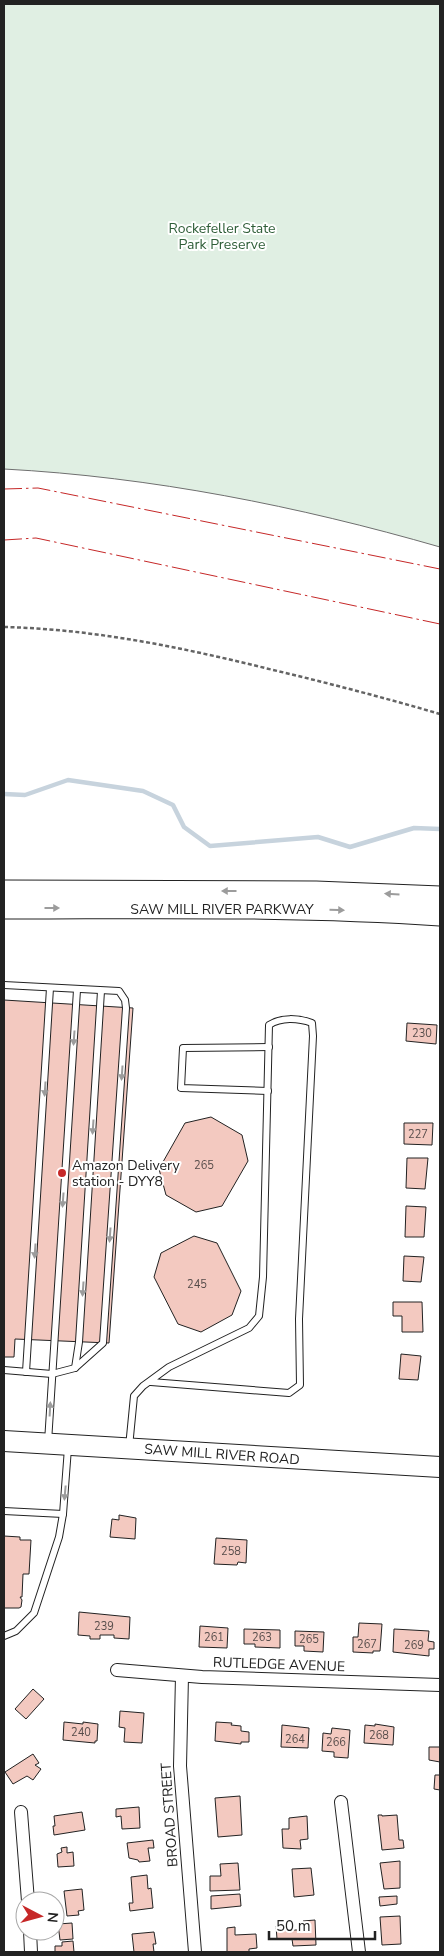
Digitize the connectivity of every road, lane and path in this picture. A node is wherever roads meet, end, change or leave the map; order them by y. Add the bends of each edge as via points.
1 (4, 626) edge
2 (440, 714) edge
3 (4, 891) edge
4 (440, 897) edge
5 (4, 908) edge
6 (440, 915) edge
7 (4, 985) edge
8 (50, 988) junction
9 (77, 990) junction
10 (101, 990) junction
11 (268, 1047) junction
12 (268, 1091) junction
13 (76, 1368) junction
14 (4, 1370) edge
15 (26, 1372) junction
16 (52, 1374) junction
17 (151, 1382) junction
18 (4, 1441) edge
19 (48, 1443) junction
20 (68, 1445) junction
21 (129, 1448) junction
22 (440, 1467) edge
23 (4, 1511) edge
24 (63, 1514) junction
25 (4, 1636) edge
26 (117, 1670) dead end
27 (182, 1676) junction
28 (440, 1686) edge
29 (341, 1802) dead end
30 (22, 1812) dead end
31 (27, 1891) edge
32 (195, 1952) edge
33 (359, 1952) edge

1 - 2 path via 114,638 215,656
4 -> 3 highway, SAW MILL RIVER PARKWAY via 307,891
5 -> 6 highway, SAW MILL RIVER PARKWAY via 306,909
7 - 8 lane
8 - 9 lane
8 -> 15 lane
9 - 10 lane
9 -> 16 lane
10 -> 13 lane
10 -> 13 lane via 119,991 126,1000 126,1008 103,1343
11 - 12 lane
11 - 12 lane via 183,1048 181,1088
11 - 17 lane via 269,1025 278,1020 312,1023 299,1319 300,1385 289,1392
12 - 17 lane via 264,1277 259,1316 249,1328 169,1367
13 - 16 lane
14 - 15 lane
15 - 16 lane
19 -> 16 lane
17 - 21 lane via 142,1386 134,1396
18 - 19 main road, SAW MILL RIVER ROAD
19 - 20 main road, SAW MILL RIVER ROAD
20 - 21 main road, SAW MILL RIVER ROAD
20 -> 24 lane
21 - 22 main road, SAW MILL RIVER ROAD
23 - 24 lane
24 - 25 lane via 59,1537 34,1613 16,1631
26 - 27 street, RUTLEDGE AVENUE
27 - 28 street, RUTLEDGE AVENUE
27 - 32 street, BROAD STREET via 180,1766
29 - 33 street
30 - 31 street

